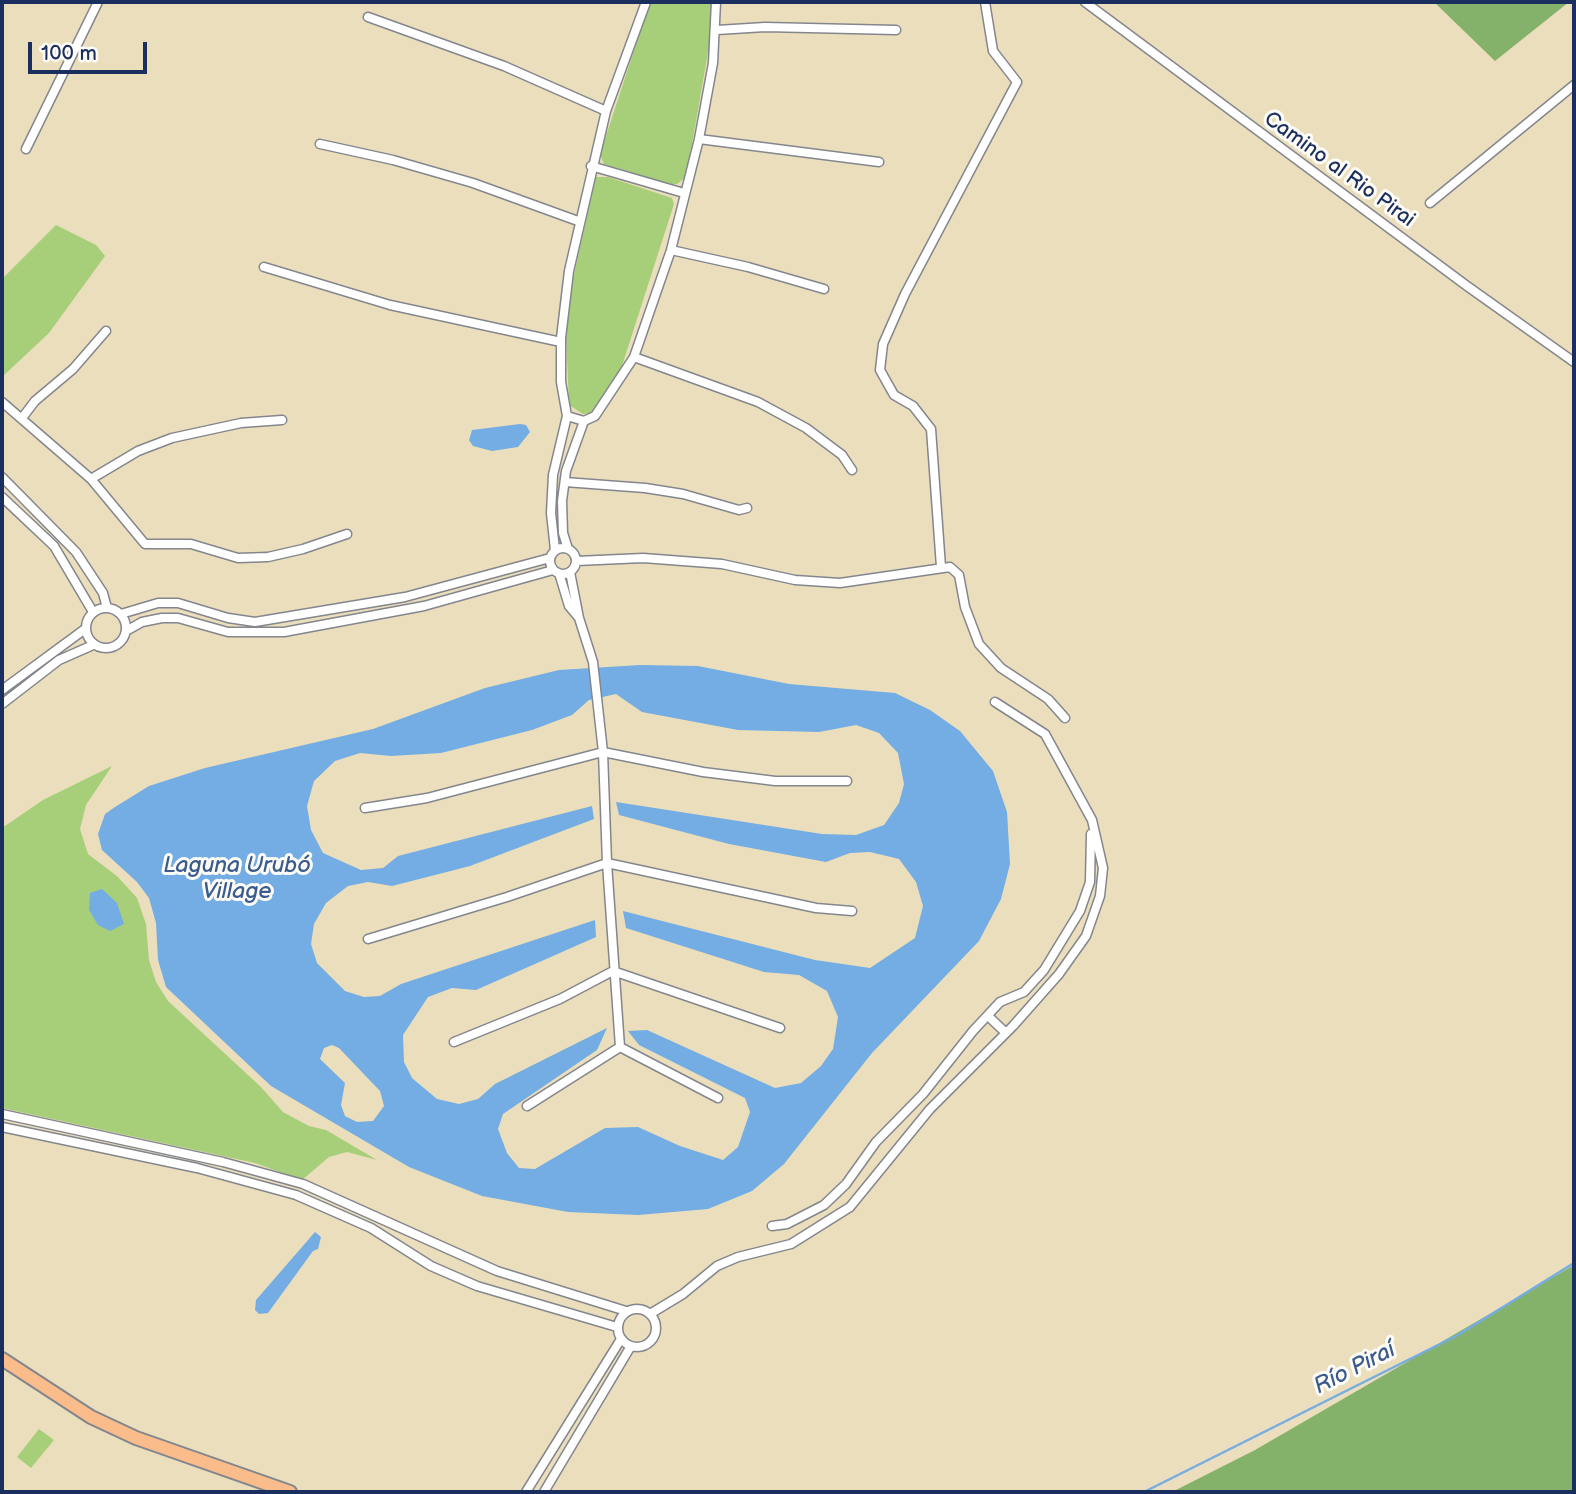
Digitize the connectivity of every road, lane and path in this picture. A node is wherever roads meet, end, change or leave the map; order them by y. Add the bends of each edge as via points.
1 (98, 2) edge
2 (645, 2) edge
3 (716, 2) edge
4 (985, 2) edge
5 (1085, 2) edge
6 (368, 17) dead end
7 (717, 30) junction
8 (896, 30) dead end
9 (1572, 90) edge
10 (606, 111) junction
11 (699, 139) junction
12 (320, 145) dead end
13 (26, 149) dead end
14 (879, 162) dead end
15 (591, 166) junction
16 (684, 193) junction
17 (1430, 203) dead end
18 (578, 221) junction
19 (671, 250) junction
20 (264, 267) dead end
21 (824, 289) dead end
22 (106, 331) dead end
23 (561, 342) junction
24 (634, 357) junction
25 (1574, 362) edge
26 (2, 402) edge
27 (568, 416) junction
28 (22, 418) junction
29 (282, 420) dead end
30 (584, 421) junction
31 (852, 470) dead end
32 (2, 477) edge
33 (91, 480) junction
34 (565, 482) junction
35 (2, 497) edge
36 (26, 499) junction
37 (747, 508) dead end
38 (14, 509) junction
39 (347, 534) dead end
40 (568, 549) junction
41 (555, 550) junction
42 (550, 558) junction
43 (576, 561) junction
44 (942, 567) junction
45 (556, 572) junction
46 (570, 572) junction
47 (107, 608) junction
48 (343, 608) junction
49 (93, 612) junction
50 (207, 613) junction
51 (121, 614) junction
52 (579, 618) junction
53 (346, 622) junction
54 (203, 625) junction
55 (85, 629) junction
56 (126, 631) junction
57 (93, 645) junction
58 (2, 690) edge
59 (995, 702) dead end
60 (2, 704) edge
61 (1065, 718) dead end
62 (603, 752) junction
63 (847, 781) dead end
64 (365, 808) dead end
65 (1092, 820) junction
66 (607, 863) junction
67 (852, 911) dead end
68 (368, 939) dead end
69 (613, 971) junction
70 (988, 1016) junction
71 (780, 1028) dead end
72 (1006, 1033) junction
73 (454, 1042) dead end
74 (620, 1047) junction
75 (718, 1098) dead end
76 (527, 1106) dead end
77 (2, 1114) edge
78 (2, 1127) edge
79 (200, 1157) junction
80 (197, 1168) junction
81 (772, 1226) dead end
82 (626, 1311) junction
83 (650, 1314) junction
84 (617, 1328) junction
85 (621, 1339) junction
86 (632, 1346) junction
87 (2, 1359) edge
88 (290, 1492) edge
89 (526, 1492) edge
90 (544, 1492) edge

1 - 13 street
2 - 10 street
3 - 7 street
4 - 44 street via 993,51 1017,82 905,294 883,344 880,370 894,395 913,406 931,429
5 - 25 street, Camino al Rio Pirai
6 - 10 street via 504,66
7 - 8 street
7 - 11 street
9 - 17 street
10 - 15 street
11 - 14 street
11 - 16 street
12 - 18 street via 473,183
15 - 16 street
15 - 18 street
16 - 19 street
18 - 23 street
19 - 21 street
19 - 24 street
20 - 23 street via 377,301
22 - 28 street
23 - 27 street
24 - 30 street via 595,416
24 - 31 street via 758,402 806,428 842,455
26 - 28 street
27 - 30 street
27 - 41 street via 553,475
28 - 33 street
29 - 33 street via 241,423 172,438 138,451
30 - 34 street
32 - 36 street
33 - 39 street via 145,544 191,544 238,558 268,557
34 - 37 street via 645,488 739,510
34 - 40 street via 562,501
35 - 38 street
36 - 38 street
36 - 47 street via 76,552 103,593
38 - 49 street via 54,546
40 - 41 street
40 - 43 street
41 - 42 street
42 - 45 street
42 - 48 street via 466,582
43 - 44 street via 643,558 840,583 908,576
43 - 46 street
44 - 61 street via 959,575 979,643 1001,668 1048,699
45 - 46 street
45 - 52 street via 569,606
45 - 53 street
46 - 52 street
47 - 49 street
47 - 51 street
48 - 50 street via 255,622
48 - 53 street
49 - 55 street
50 - 51 street via 178,603 158,603
50 - 54 street
51 - 56 street
52 - 62 street via 594,666
53 - 54 street via 261,634
54 - 56 street via 162,618
55 - 57 street
55 - 58 street
56 - 57 street via 115,647
57 - 60 street via 59,660
59 - 65 street via 1045,734
62 - 63 street via 775,782
62 - 64 street via 427,798
62 - 66 street
65 - 70 street via 1090,882 1080,911 1044,970 1024,992 1000,1003
65 - 72 street via 1103,868 1100,896 1086,936
66 - 67 street via 816,908
66 - 68 street
66 - 69 street
69 - 71 street
69 - 73 street via 560,999
69 - 74 street
70 - 72 street
70 - 81 street via 876,1142 846,1184 824,1205 787,1224
72 - 83 street via 930,1110 850,1207 791,1244 738,1256 718,1266
74 - 75 street
74 - 76 street
77 - 79 street
78 - 80 street
79 - 80 street
79 - 82 street via 303,1184 497,1271
80 - 84 street via 296,1195 371,1228 431,1266 477,1286
82 - 83 street via 639,1309
82 - 84 street
83 - 86 street via 656,1325 653,1337 644,1345
84 - 85 street
85 - 86 street
85 - 89 street
86 - 90 street
87 - 88 main road via 70,1404 136,1438

